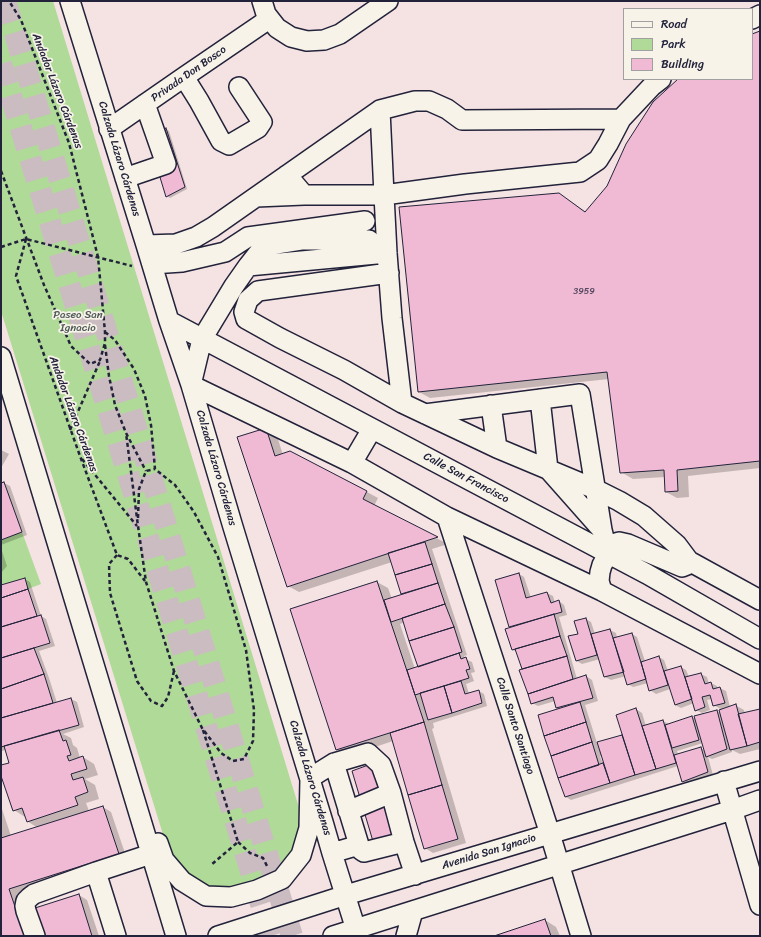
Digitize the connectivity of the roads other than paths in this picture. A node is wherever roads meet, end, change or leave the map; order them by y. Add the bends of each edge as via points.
1 (262, 1) edge
2 (388, 1) edge
3 (72, 2) edge
4 (269, 19) junction
5 (184, 77) junction
6 (660, 80) edge
7 (238, 87) dead end
8 (145, 104) junction
9 (380, 110) junction
10 (621, 119) junction
11 (109, 128) junction
12 (287, 175) junction
13 (125, 178) junction
14 (304, 195) junction
15 (384, 196) junction
16 (256, 197) junction
17 (236, 211) junction
18 (365, 221) dead end
19 (248, 237) junction
20 (369, 240) dead end
21 (146, 245) junction
22 (387, 253) junction
23 (248, 266) junction
24 (153, 268) junction
25 (389, 273) junction
26 (169, 321) junction
27 (202, 339) junction
28 (1, 357) edge
29 (191, 385) junction
30 (6, 391) edge
31 (540, 399) junction
32 (402, 403) junction
33 (491, 405) junction
34 (425, 414) junction
35 (372, 429) junction
36 (497, 448) junction
37 (352, 463) junction
38 (548, 469) junction
39 (595, 489) junction
40 (447, 517) junction
41 (605, 543) junction
42 (689, 561) junction
43 (602, 591) junction
44 (760, 600) edge
45 (760, 639) edge
46 (760, 674) edge
47 (116, 738) junction
48 (334, 763) junction
49 (760, 770) edge
50 (310, 778) junction
51 (724, 781) junction
52 (392, 793) junction
53 (760, 800) edge
54 (732, 810) junction
55 (348, 811) junction
56 (550, 834) junction
57 (404, 842) junction
58 (359, 845) junction
59 (332, 853) junction
60 (151, 854) junction
61 (559, 865) junction
62 (96, 872) junction
63 (415, 875) junction
64 (346, 896) junction
65 (760, 905) edge
66 (413, 911) junction
67 (357, 932) edge
68 (35, 936) edge
69 (116, 936) edge
70 (176, 936) edge
71 (218, 936) edge
72 (333, 936) edge
73 (406, 936) edge
74 (581, 936) edge

1 - 4 street
2 - 4 street via 340,34 324,40 307,41 291,37
3 - 11 street, Calzada Lázaro Cárdenas
4 - 5 street, Privada Don Bosco
5 - 7 street via 221,141 229,145 258,128 262,122
5 - 8 street, Privada Don Bosco
6 - 10 street
8 - 11 street, Privada Don Bosco
8 - 13 street via 166,164
9 - 10 street via 415,101 429,102 447,109 462,120
9 - 12 street
9 - 15 street
10 - 15 street via 598,160 580,172 465,184
11 - 13 street, Calzada Lázaro Cárdenas
12 - 14 street
12 - 16 street
13 - 21 street, Calzada Lázaro Cárdenas
14 - 15 street
14 - 16 street
15 - 22 street
16 - 17 street
17 - 19 street
17 - 21 street via 213,227 176,244
18 - 19 street
19 - 24 street via 225,252
20 - 23 street via 301,240 270,245 259,252
21 - 24 street, Calzada Lázaro Cárdenas
22 - 23 street
22 - 25 street
23 - 27 street
24 - 26 street, Calzada Lázaro Cárdenas
25 - 32 street
25 - 32 street via 258,291 248,300 244,312 246,319
26 - 27 street, Calle San Francisco
26 - 29 street, Calzada Lázaro Cárdenas
27 - 29 street
27 - 35 street, Calle San Francisco
28 - 30 street
29 - 37 street
29 - 50 street, Calzada Lázaro Cárdenas
30 - 47 street
31 - 33 street
31 - 38 street
31 - 39 street via 580,394
32 - 34 street
33 - 34 street
33 - 36 street
34 - 36 street
35 - 37 street
35 - 41 street, Calle San Francisco
36 - 38 street
37 - 40 street
38 - 39 street
38 - 41 street
39 - 41 street
39 - 42 street via 644,516 678,545
40 - 43 street
40 - 56 street, Calle Santo Santiago
41 - 42 street via 628,544 682,567
41 - 43 street via 599,581
41 - 45 street, Calle San Francisco via 647,574
42 - 44 street
43 - 46 street
47 - 50 street via 125,748 164,860 182,881 206,896 231,897 257,890 282,878 301,854 309,828
47 - 60 street
48 - 50 street
48 - 52 street via 368,753 381,765
48 - 55 street
49 - 51 street, Avenida San Ignacio
50 - 59 street, Calzada Lázaro Cárdenas
51 - 54 street
51 - 56 street, Avenida San Ignacio
52 - 55 street
52 - 57 street
53 - 54 street
54 - 61 street
54 - 65 street
55 - 58 street
56 - 61 street, Calle Santo Santiago
56 - 63 street, Avenida San Ignacio
57 - 58 street via 364,852 360,850
57 - 63 street
58 - 59 street
59 - 64 street, Calzada Lázaro Cárdenas
60 - 62 street
60 - 70 street
61 - 66 street
61 - 74 street, Calle Santo Santiago
62 - 68 street via 34,894 26,901 26,911
62 - 69 street
63 - 64 street, Avenida San Ignacio
64 - 67 street, Calzada Lázaro Cárdenas
64 - 71 street, Avenida San Ignacio
66 - 67 street
66 - 73 street
67 - 72 street

